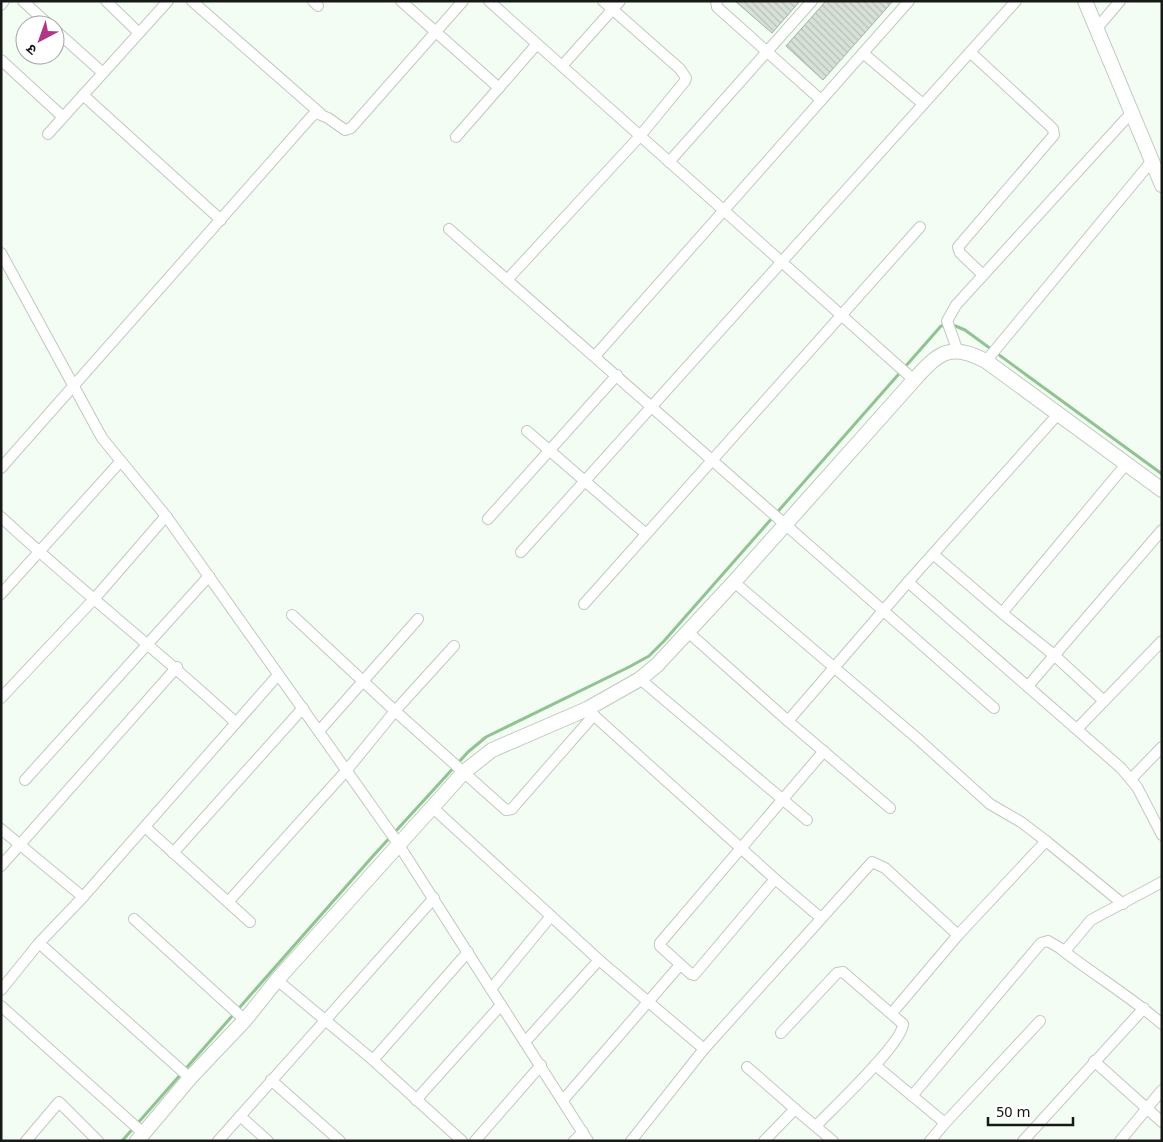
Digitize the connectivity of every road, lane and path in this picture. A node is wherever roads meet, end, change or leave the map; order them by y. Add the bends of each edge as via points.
1 (4, 1) edge
2 (23, 1) edge
3 (106, 1) edge
4 (168, 1) edge
5 (192, 1) edge
6 (401, 1) edge
7 (462, 1) edge
8 (488, 1) edge
9 (603, 1) edge
10 (620, 1) edge
11 (716, 1) edge
12 (812, 1) edge
13 (909, 1) edge
14 (1016, 1) edge
15 (1085, 1) edge
16 (1120, 1) edge
17 (1, 5) edge
18 (613, 10) junction
19 (39, 15) edge
20 (1097, 28) junction
21 (435, 32) junction
22 (139, 33) junction
23 (65, 39) edge
24 (537, 44) junction
25 (767, 52) junction
26 (970, 52) junction
27 (863, 53) junction
28 (1, 60) edge
29 (562, 66) junction
30 (103, 73) junction
31 (499, 88) junction
32 (83, 95) junction
33 (821, 100) junction
34 (923, 104) junction
35 (1132, 112) junction
36 (321, 114) junction
37 (63, 117) junction
38 (48, 134) dead end
39 (640, 136) junction
40 (456, 137) dead end
41 (669, 162) junction
42 (1151, 162) junction
43 (1162, 185) edge
44 (724, 210) junction
45 (221, 220) junction
46 (920, 227) dead end
47 (449, 229) dead end
48 (1, 253) edge
49 (781, 261) junction
50 (983, 275) junction
51 (507, 280) junction
52 (841, 314) junction
53 (957, 349) junction
54 (595, 356) junction
55 (986, 361) junction
56 (617, 375) junction
57 (914, 380) junction
58 (73, 388) junction
59 (652, 406) junction
60 (1059, 413) junction
61 (527, 431) dead end
62 (550, 450) junction
63 (712, 459) junction
64 (120, 462) junction
65 (1127, 464) junction
66 (1, 468) edge
67 (585, 480) junction
68 (1162, 490) edge
69 (166, 516) junction
70 (488, 519) dead end
71 (3, 523) edge
72 (785, 523) junction
73 (1162, 530) edge
74 (646, 534) junction
75 (521, 552) dead end
76 (39, 553) junction
77 (933, 554) junction
78 (209, 576) junction
79 (734, 582) junction
80 (908, 582) junction
81 (1, 594) edge
82 (95, 598) junction
83 (584, 604) dead end
84 (882, 612) junction
85 (1002, 613) junction
86 (292, 615) dead end
87 (418, 619) dead end
88 (688, 632) junction
89 (1162, 641) edge
90 (150, 644) junction
91 (454, 646) dead end
92 (1054, 655) junction
93 (834, 667) junction
94 (177, 668) junction
95 (278, 675) junction
96 (640, 679) junction
97 (363, 681) junction
98 (1028, 686) junction
99 (1, 698) edge
100 (1104, 701) junction
101 (303, 708) junction
102 (994, 708) dead end
103 (395, 712) junction
104 (590, 712) junction
105 (788, 721) junction
106 (236, 722) junction
107 (1077, 729) junction
108 (319, 731) junction
109 (1161, 749) edge
110 (824, 751) junction
111 (346, 771) junction
112 (464, 772) junction
113 (1131, 778) junction
114 (25, 780) dead end
115 (782, 798) junction
116 (432, 807) junction
117 (890, 808) dead end
118 (807, 820) dead end
119 (145, 827) junction
120 (1, 829) edge
121 (1162, 835) edge
122 (1046, 841) junction
123 (397, 843) junction
124 (20, 845) junction
125 (741, 847) junction
126 (173, 853) junction
127 (1, 866) edge
128 (775, 879) junction
129 (1162, 882) edge
130 (83, 897) junction
131 (434, 898) junction
132 (228, 902) junction
133 (1123, 904) junction
134 (551, 916) junction
135 (821, 918) junction
136 (134, 919) dead end
137 (250, 922) dead end
138 (958, 935) junction
139 (39, 943) junction
140 (1061, 949) junction
141 (468, 952) junction
142 (599, 960) junction
143 (680, 965) junction
144 (278, 980) junction
145 (2, 987) edge
146 (491, 989) junction
147 (647, 1002) junction
148 (501, 1005) junction
149 (1, 1006) edge
150 (1144, 1008) junction
151 (892, 1013) junction
152 (245, 1020) junction
153 (325, 1020) junction
154 (1040, 1021) dead end
155 (1162, 1024) edge
156 (781, 1034) dead end
157 (526, 1042) junction
158 (704, 1049) junction
159 (373, 1060) junction
160 (1094, 1060) junction
161 (876, 1064) junction
162 (540, 1065) junction
163 (747, 1066) dead end
164 (190, 1078) junction
165 (271, 1080) junction
166 (1162, 1090) edge
167 (912, 1096) junction
168 (564, 1099) junction
169 (416, 1100) junction
170 (1146, 1108) junction
171 (795, 1109) junction
172 (240, 1116) junction
173 (1162, 1122) edge
174 (946, 1123) junction
175 (816, 1126) junction
176 (585, 1136) edge
177 (140, 1137) edge
178 (26, 1141) edge
179 (98, 1141) edge
180 (218, 1141) edge
181 (268, 1141) edge
182 (340, 1141) edge
183 (462, 1141) edge
184 (475, 1141) edge
185 (574, 1141) edge
186 (631, 1141) edge
187 (764, 1141) edge
188 (833, 1141) edge
189 (930, 1141) edge
190 (1023, 1141) edge
191 (1120, 1141) edge

1 - 17 street
2 - 19 street
3 - 22 street
4 - 22 street
5 - 36 street
6 - 21 street
7 - 21 street
8 - 24 street
9 - 18 street
10 - 18 street
11 - 25 street via 717,7
12 - 25 street
13 - 27 street
14 - 26 street
15 - 20 street
16 - 20 street
18 - 29 street
18 - 39 street via 686,78
20 - 35 street
21 - 31 street
21 - 36 street via 351,128 346,130
22 - 30 street
23 - 30 street
24 - 29 street
24 - 31 street
25 - 33 street
25 - 41 street
26 - 34 street
26 - 50 street via 1049,125 1054,135 958,248
27 - 33 street
27 - 34 street
28 - 37 street
29 - 39 street
30 - 32 street
31 - 40 street
32 - 37 street
32 - 45 street
33 - 44 street
34 - 49 street
35 - 42 street
35 - 50 street
36 - 45 street via 311,117
37 - 38 street
39 - 41 street
39 - 51 street
41 - 44 street
42 - 43 street
42 - 55 street
44 - 49 street
44 - 54 street
45 - 58 street
46 - 52 street
47 - 51 street
48 - 58 street
49 - 52 street
49 - 59 street
50 - 53 street via 947,321
51 - 54 street
52 - 57 street
52 - 63 street
53 - 55 street
53 - 57 street via 938,356
54 - 56 street
55 - 60 street
56 - 59 street
56 - 62 street
57 - 72 street
58 - 64 street
58 - 66 street
59 - 63 street
59 - 67 street
60 - 65 street
60 - 77 street
61 - 62 street
62 - 67 street
62 - 70 street
63 - 72 street
63 - 74 street
64 - 69 street
64 - 76 street
65 - 68 street
65 - 85 street
67 - 74 street
67 - 75 street
69 - 78 street
69 - 82 street
71 - 76 street
72 - 79 street
72 - 84 street
73 - 92 street
74 - 83 street
76 - 81 street
76 - 82 street
77 - 80 street
77 - 85 street
78 - 90 street
78 - 95 street
79 - 88 street
79 - 93 street
80 - 84 street
80 - 98 street
82 - 90 street
82 - 99 street
84 - 93 street
84 - 102 street
85 - 92 street
86 - 97 street
87 - 97 street
88 - 96 street
88 - 105 street
89 - 100 street
90 - 94 street
90 - 114 street
91 - 103 street
92 - 98 street
92 - 100 street
93 - 105 street
93 - 122 street via 990,804
94 - 106 street
94 - 124 street
95 - 101 street
95 - 106 street
96 - 104 street
96 - 115 street
97 - 103 street
97 - 108 street
98 - 107 street
100 - 107 street
101 - 108 street
101 - 126 street
103 - 111 street
103 - 112 street
104 - 112 street via 492,750
104 - 112 street via 512,809 502,808
104 - 125 street
105 - 110 street
106 - 119 street
107 - 113 street
108 - 111 street
109 - 113 street
110 - 115 street
110 - 117 street
111 - 123 street
111 - 132 street
112 - 116 street
113 - 121 street
115 - 118 street
115 - 125 street
116 - 123 street
116 - 134 street
119 - 126 street
119 - 130 street
120 - 124 street
122 - 133 street
122 - 138 street
123 - 131 street
123 - 144 street
124 - 127 street
124 - 130 street
125 - 128 street
125 - 143 street via 660,943 661,948
126 - 132 street
128 - 135 street
128 - 143 street via 696,974
129 - 133 street
130 - 139 street
131 - 141 street
131 - 153 street
132 - 137 street
133 - 140 street via 1091,920 1069,948
134 - 142 street
134 - 146 street
135 - 138 street via 872,862 885,868
135 - 158 street
136 - 152 street
138 - 151 street
139 - 145 street
139 - 164 street
140 - 150 street
140 - 167 street via 1048,942 1041,943
141 - 146 street
141 - 159 street
142 - 147 street
142 - 157 street
143 - 147 street
144 - 152 street
144 - 153 street
146 - 148 street
147 - 158 street
147 - 168 street
148 - 157 street
148 - 169 street
149 - 177 street
150 - 155 street
150 - 160 street
151 - 156 street via 849,975 837,973
151 - 161 street via 903,1024 903,1030
152 - 164 street
153 - 159 street
153 - 165 street
154 - 174 street
157 - 162 street
158 - 186 street
159 - 169 street
160 - 170 street
160 - 190 street
161 - 167 street
161 - 175 street
162 - 168 street
162 - 184 street
163 - 171 street
164 - 177 street
165 - 172 street
165 - 182 street
166 - 170 street
167 - 174 street
168 - 176 street
169 - 183 street
170 - 173 street
170 - 191 street
171 - 175 street
171 - 187 street
172 - 180 street
172 - 181 street
174 - 189 street
175 - 188 street
176 - 185 street
178 - 179 street via 59,1102

